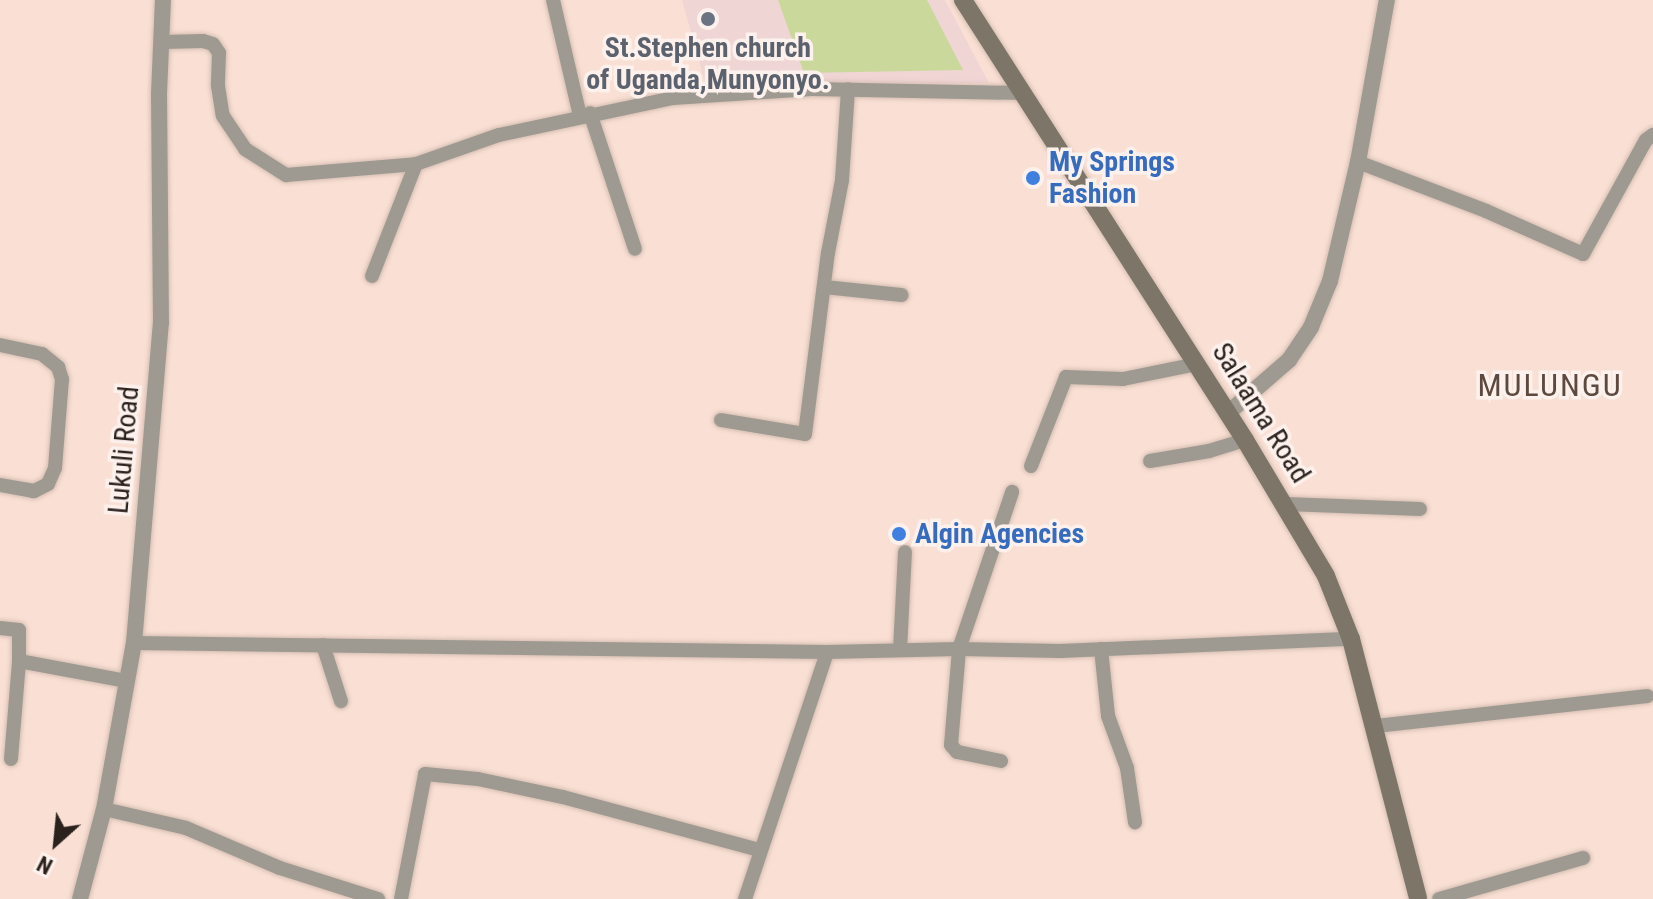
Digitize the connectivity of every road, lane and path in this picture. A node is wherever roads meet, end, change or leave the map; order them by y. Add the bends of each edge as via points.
1 (163, 0) edge
2 (553, 0) edge
3 (963, 0) edge
4 (1387, 0) edge
5 (163, 42) junction
6 (848, 89) junction
7 (1023, 93) junction
8 (585, 115) junction
9 (1653, 135) edge
10 (1358, 162) junction
11 (416, 164) junction
12 (635, 249) dead end
13 (372, 276) dead end
14 (824, 287) junction
15 (902, 295) dead end
16 (0, 345) edge
17 (1197, 364) junction
18 (1228, 413) junction
19 (721, 420) dead end
20 (1245, 440) junction
21 (1150, 461) dead end
22 (1031, 466) dead end
23 (0, 485) edge
24 (1012, 492) dead end
25 (1286, 504) junction
26 (1420, 509) dead end
27 (905, 552) dead end
28 (0, 628) edge
29 (1351, 639) junction
30 (134, 643) junction
31 (323, 645) junction
32 (959, 649) junction
33 (1101, 649) junction
34 (900, 650) junction
35 (827, 652) junction
36 (19, 661) junction
37 (127, 681) junction
38 (1647, 696) dead end
39 (341, 701) dead end
40 (1376, 726) junction
41 (11, 759) dead end
42 (1001, 761) dead end
43 (104, 809) junction
44 (1135, 822) dead end
45 (759, 850) junction
46 (1583, 858) dead end
47 (80, 899) edge
48 (378, 899) edge
49 (401, 899) edge
50 (745, 899) edge
51 (1418, 899) edge
52 (1439, 899) edge

1 - 5 street, Lukuli Road
2 - 8 street
3 - 7 main road, Salaama Road
4 - 10 street
5 - 11 street via 213,44 219,53 223,116 245,149 286,175
5 - 30 street, Lukuli Road via 161,323
6 - 7 street
6 - 8 street via 673,98
6 - 14 street via 842,180
7 - 17 main road, Salaama Road
8 - 11 street via 499,135
8 - 12 street
9 - 10 street via 1583,254
10 - 18 street via 1330,281 1311,327 1278,372
11 - 13 street
14 - 15 street
14 - 19 street via 805,434
16 - 23 street via 42,354 58,367 62,379 55,468 48,484 34,491
17 - 18 main road, Salaama Road
17 - 22 street via 1123,379 1066,377
18 - 20 main road, Salaama Road
20 - 21 street
20 - 25 main road, Salaama Road
24 - 32 street
25 - 26 street
25 - 29 main road, Salaama Road via 1326,576
27 - 34 street
28 - 36 street via 19,630
29 - 33 street
29 - 40 main road, Salaama Road
30 - 31 street
30 - 37 street, Lukuli Road
31 - 35 street
31 - 39 street
32 - 33 street
32 - 34 street
32 - 42 street via 951,745 957,752
33 - 44 street via 1108,716 1127,768
34 - 35 street
35 - 45 street
36 - 37 street
36 - 41 street
37 - 43 street, Lukuli Road
38 - 40 street
40 - 51 main road, Salaama Road
43 - 47 street, Lukuli Road
43 - 48 street via 186,828 280,868
45 - 49 street via 563,797 425,774
45 - 50 street
46 - 52 street

